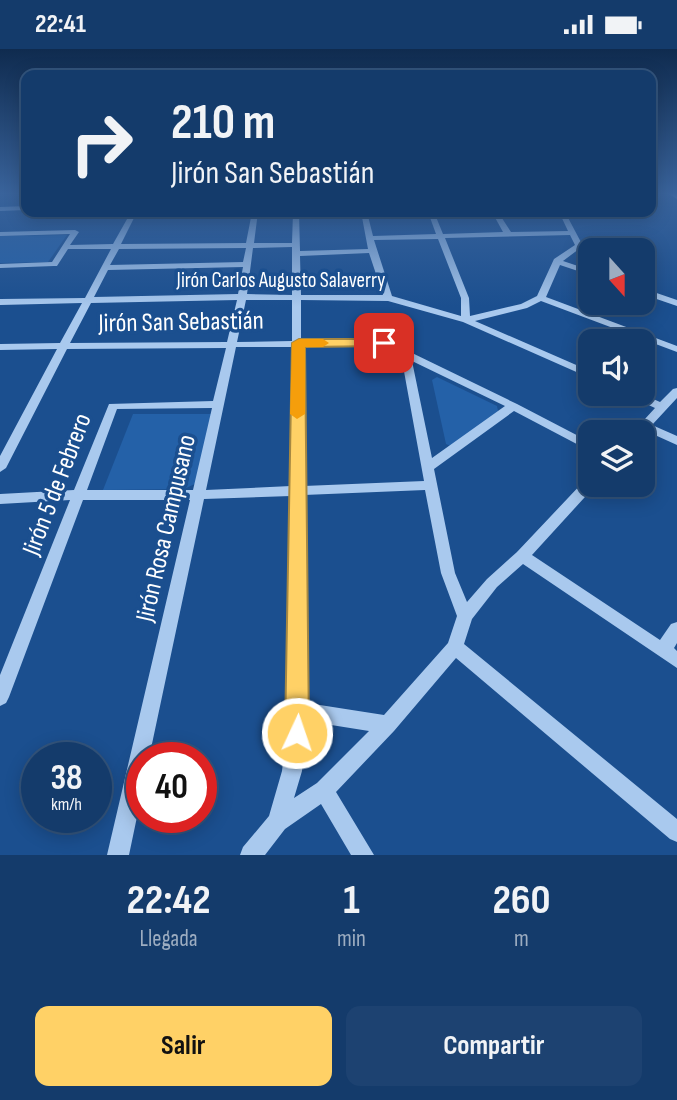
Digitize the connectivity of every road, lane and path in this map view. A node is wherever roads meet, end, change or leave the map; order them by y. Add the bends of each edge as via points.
1 (123, 232) edge
2 (253, 232) edge
3 (296, 232) edge
4 (369, 232) edge
5 (439, 232) edge
6 (75, 233) joint
7 (573, 233) joint
8 (0, 234) edge
9 (508, 234) joint
10 (441, 236) junction
11 (370, 238) junction
12 (578, 244) edge
13 (115, 246) junction
14 (251, 246) junction
15 (578, 246) edge
16 (66, 247) junction
17 (296, 250) junction
18 (372, 251) junction
19 (556, 261) junction
20 (247, 264) junction
21 (0, 266) edge
22 (104, 268) junction
23 (578, 269) edge
24 (655, 295) edge
25 (242, 297) junction
26 (298, 297) junction
27 (388, 298) junction
28 (541, 298) junction
29 (88, 301) junction
30 (0, 302) edge
31 (677, 303) edge
32 (466, 320) junction
33 (299, 343) junction
34 (230, 344) junction
35 (62, 345) junction
36 (0, 347) edge
37 (677, 349) edge
38 (405, 351) junction
39 (578, 370) edge
40 (677, 391) edge
41 (219, 404) junction
42 (655, 404) edge
43 (513, 406) junction
44 (662, 407) junction
45 (650, 420) edge
46 (655, 433) edge
47 (578, 441) edge
48 (677, 441) edge
49 (0, 468) edge
50 (427, 468) junction
51 (430, 485) junction
52 (298, 491) junction
53 (78, 495) junction
54 (197, 495) junction
55 (578, 496) edge
56 (0, 499) edge
57 (522, 556) junction
58 (465, 616) junction
59 (677, 629) edge
60 (455, 647) junction
61 (663, 650) junction
62 (677, 660) edge
63 (0, 697) edge
64 (298, 711) junction
65 (388, 725) junction
66 (324, 790) junction
67 (278, 822) junction
68 (677, 832) edge
69 (118, 855) edge
70 (251, 855) edge
71 (363, 855) edge

1 - 13 street
2 - 14 street, Jirón Rosa Campusano
3 - 17 street
4 - 11 street
5 - 10 street
6 - 8 street
6 - 16 street
7 - 9 street
7 - 12 street
9 - 10 street
10 - 11 street
10 - 32 street via 465,298
11 - 18 street
13 - 14 street
13 - 16 street
13 - 22 street
14 - 17 street
14 - 20 street, Jirón Rosa Campusano
15 - 19 street
16 - 21 street via 54,264
17 - 18 street
17 - 26 street
18 - 27 street
19 - 23 street
19 - 28 street
20 - 22 street
20 - 25 street, Jirón Rosa Campusano
22 - 29 street
24 - 31 street
25 - 26 street, Jirón Carlos Augusto Salaverry
25 - 29 street, Jirón Carlos Augusto Salaverry
25 - 34 street, Jirón Rosa Campusano
26 - 27 street, Jirón Carlos Augusto Salaverry
26 - 33 street
27 - 32 street, Jirón Carlos Augusto Salaverry
28 - 32 street
28 - 37 street
29 - 30 street, Jirón Carlos Augusto Salaverry
29 - 35 street
32 - 39 street, Jirón Carlos Augusto Salaverry
33 - 34 street, Jirón San Sebastián
33 - 38 street, Jirón San Sebastián via 384,343
33 - 52 street
34 - 35 street, Jirón San Sebastián
34 - 41 street, Jirón Rosa Campusano
35 - 36 street, Jirón San Sebastián
35 - 49 street
38 - 43 street, Jirón San Sebastián
38 - 50 street
40 - 44 street
41 - 53 street, Jirón 5 de Febrero via 113,405
41 - 54 street, Jirón Rosa Campusano
42 - 44 street
43 - 47 street, Jirón San Sebastián
43 - 50 street
44 - 45 street
46 - 48 street
50 - 51 street
51 - 52 street
51 - 58 street via 448,573
52 - 54 street
52 - 64 street
53 - 54 street
53 - 56 street
53 - 63 street, Jirón 5 de Febrero
54 - 69 street, Jirón Rosa Campusano
55 - 57 street
57 - 58 street
57 - 61 street
58 - 60 street
59 - 61 street
60 - 65 street
60 - 68 street
61 - 62 street
64 - 65 street
64 - 67 street via 292,771
65 - 66 street
66 - 67 street
66 - 71 street
67 - 70 street

